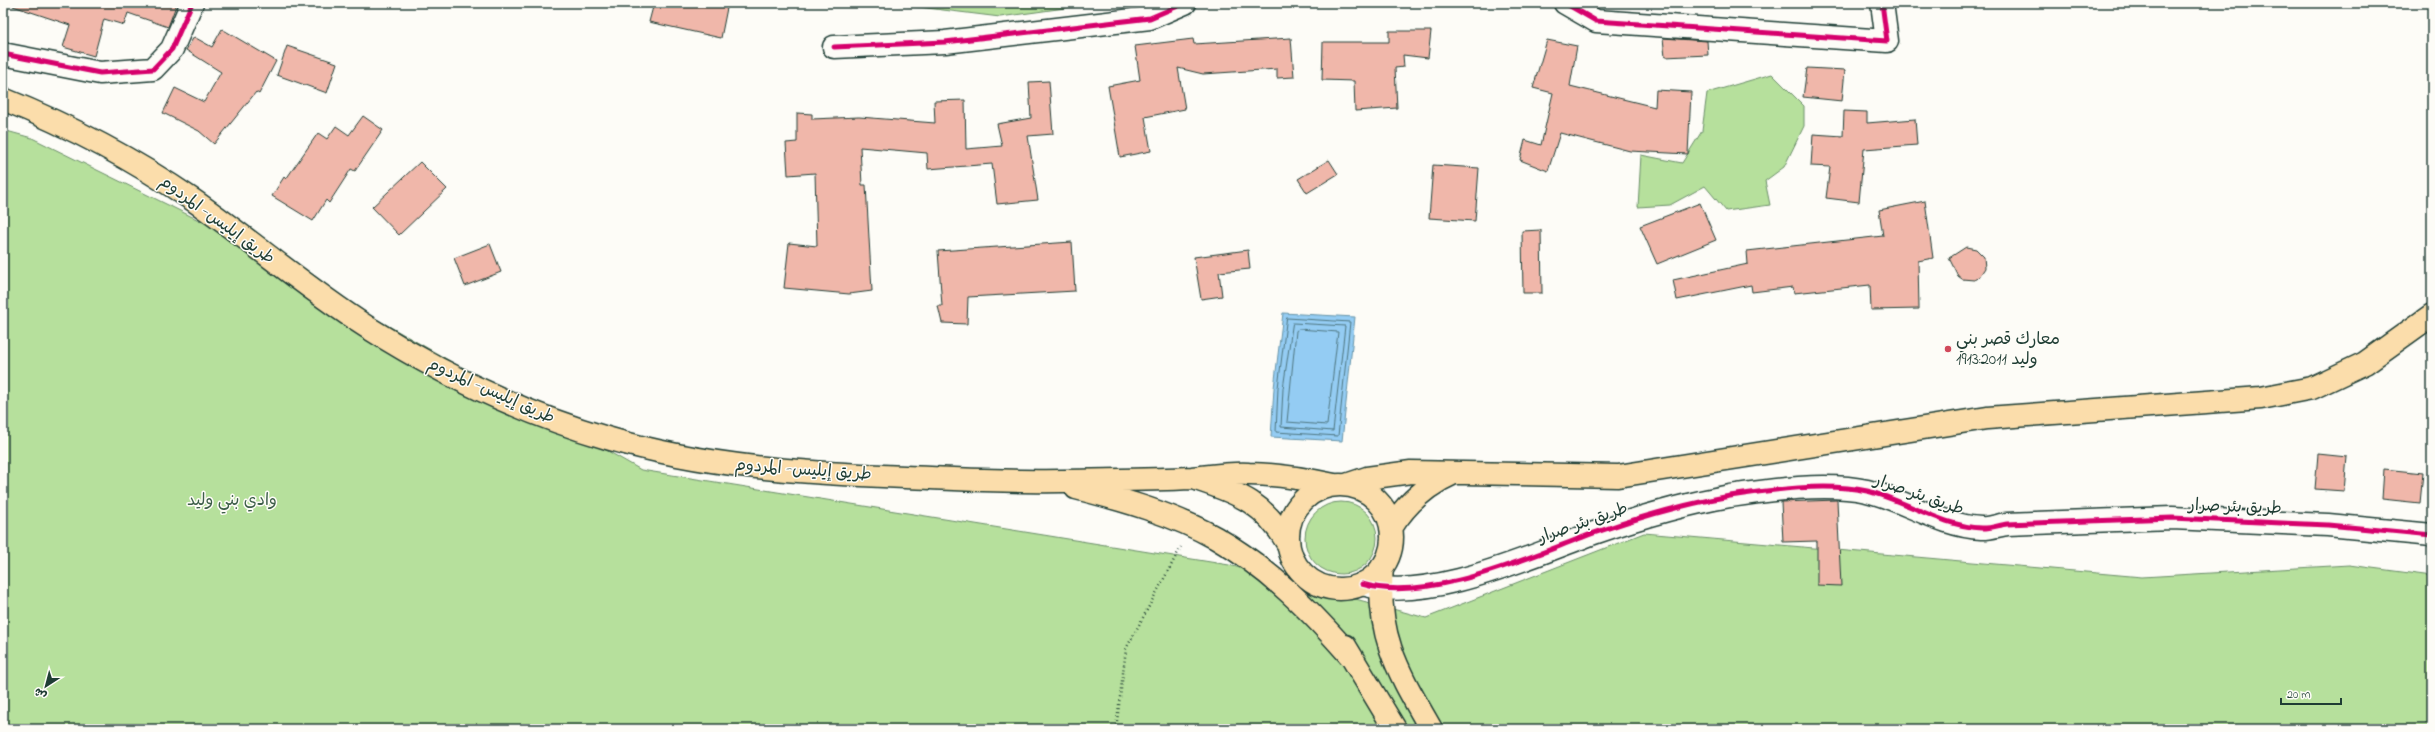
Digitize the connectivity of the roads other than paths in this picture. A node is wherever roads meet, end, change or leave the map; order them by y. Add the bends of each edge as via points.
1 (192, 3) edge
2 (1185, 3) edge
3 (1565, 3) edge
4 (1882, 3) edge
5 (834, 47) dead end
6 (3, 54) edge
7 (3, 99) edge
8 (2432, 315) edge
9 (1455, 473) junction
10 (1193, 478) junction
11 (1050, 481) junction
12 (1340, 485) junction
13 (1391, 528) junction
14 (2432, 535) edge
15 (1288, 544) junction
16 (1302, 573) junction
17 (1371, 587) junction
18 (1353, 659) junction
19 (1395, 729) edge
20 (1431, 729) edge

1 - 6 street via 172,49 154,69 100,73
2 - 5 street via 1143,19 945,42
3 - 4 street via 1596,21 1887,41
7 - 11 highway, طريق إيليس- المردوم via 89,137 142,167 193,200 302,283 366,326 432,365 547,418 669,454 731,465 794,472
8 - 9 highway via 2365,363 2312,388 2261,398 1987,418 1618,476
9 - 12 highway via 1389,474
9 - 13 highway via 1418,495
10 - 11 highway
10 - 12 highway via 1221,474 1278,475
10 - 15 highway via 1236,493 1252,502 1267,514
11 - 18 highway via 1141,507 1216,538 1246,557 1300,601
12 - 13 highway via 1362,490 1376,499 1386,512
12 - 15 highway via 1318,489 1304,498 1294,511 1289,527
13 - 17 highway via 1391,548 1382,567 1373,577
14 - 17 street, طريق بئر صرار via 2328,525 2172,518 2007,524 1982,528 1959,525 1866,491 1833,487 1731,496 1692,504 1598,532 1454,582 1420,588
15 - 16 highway
16 - 17 highway via 1320,585 1330,588
16 - 18 highway
17 - 20 highway via 1395,664
18 - 19 highway

